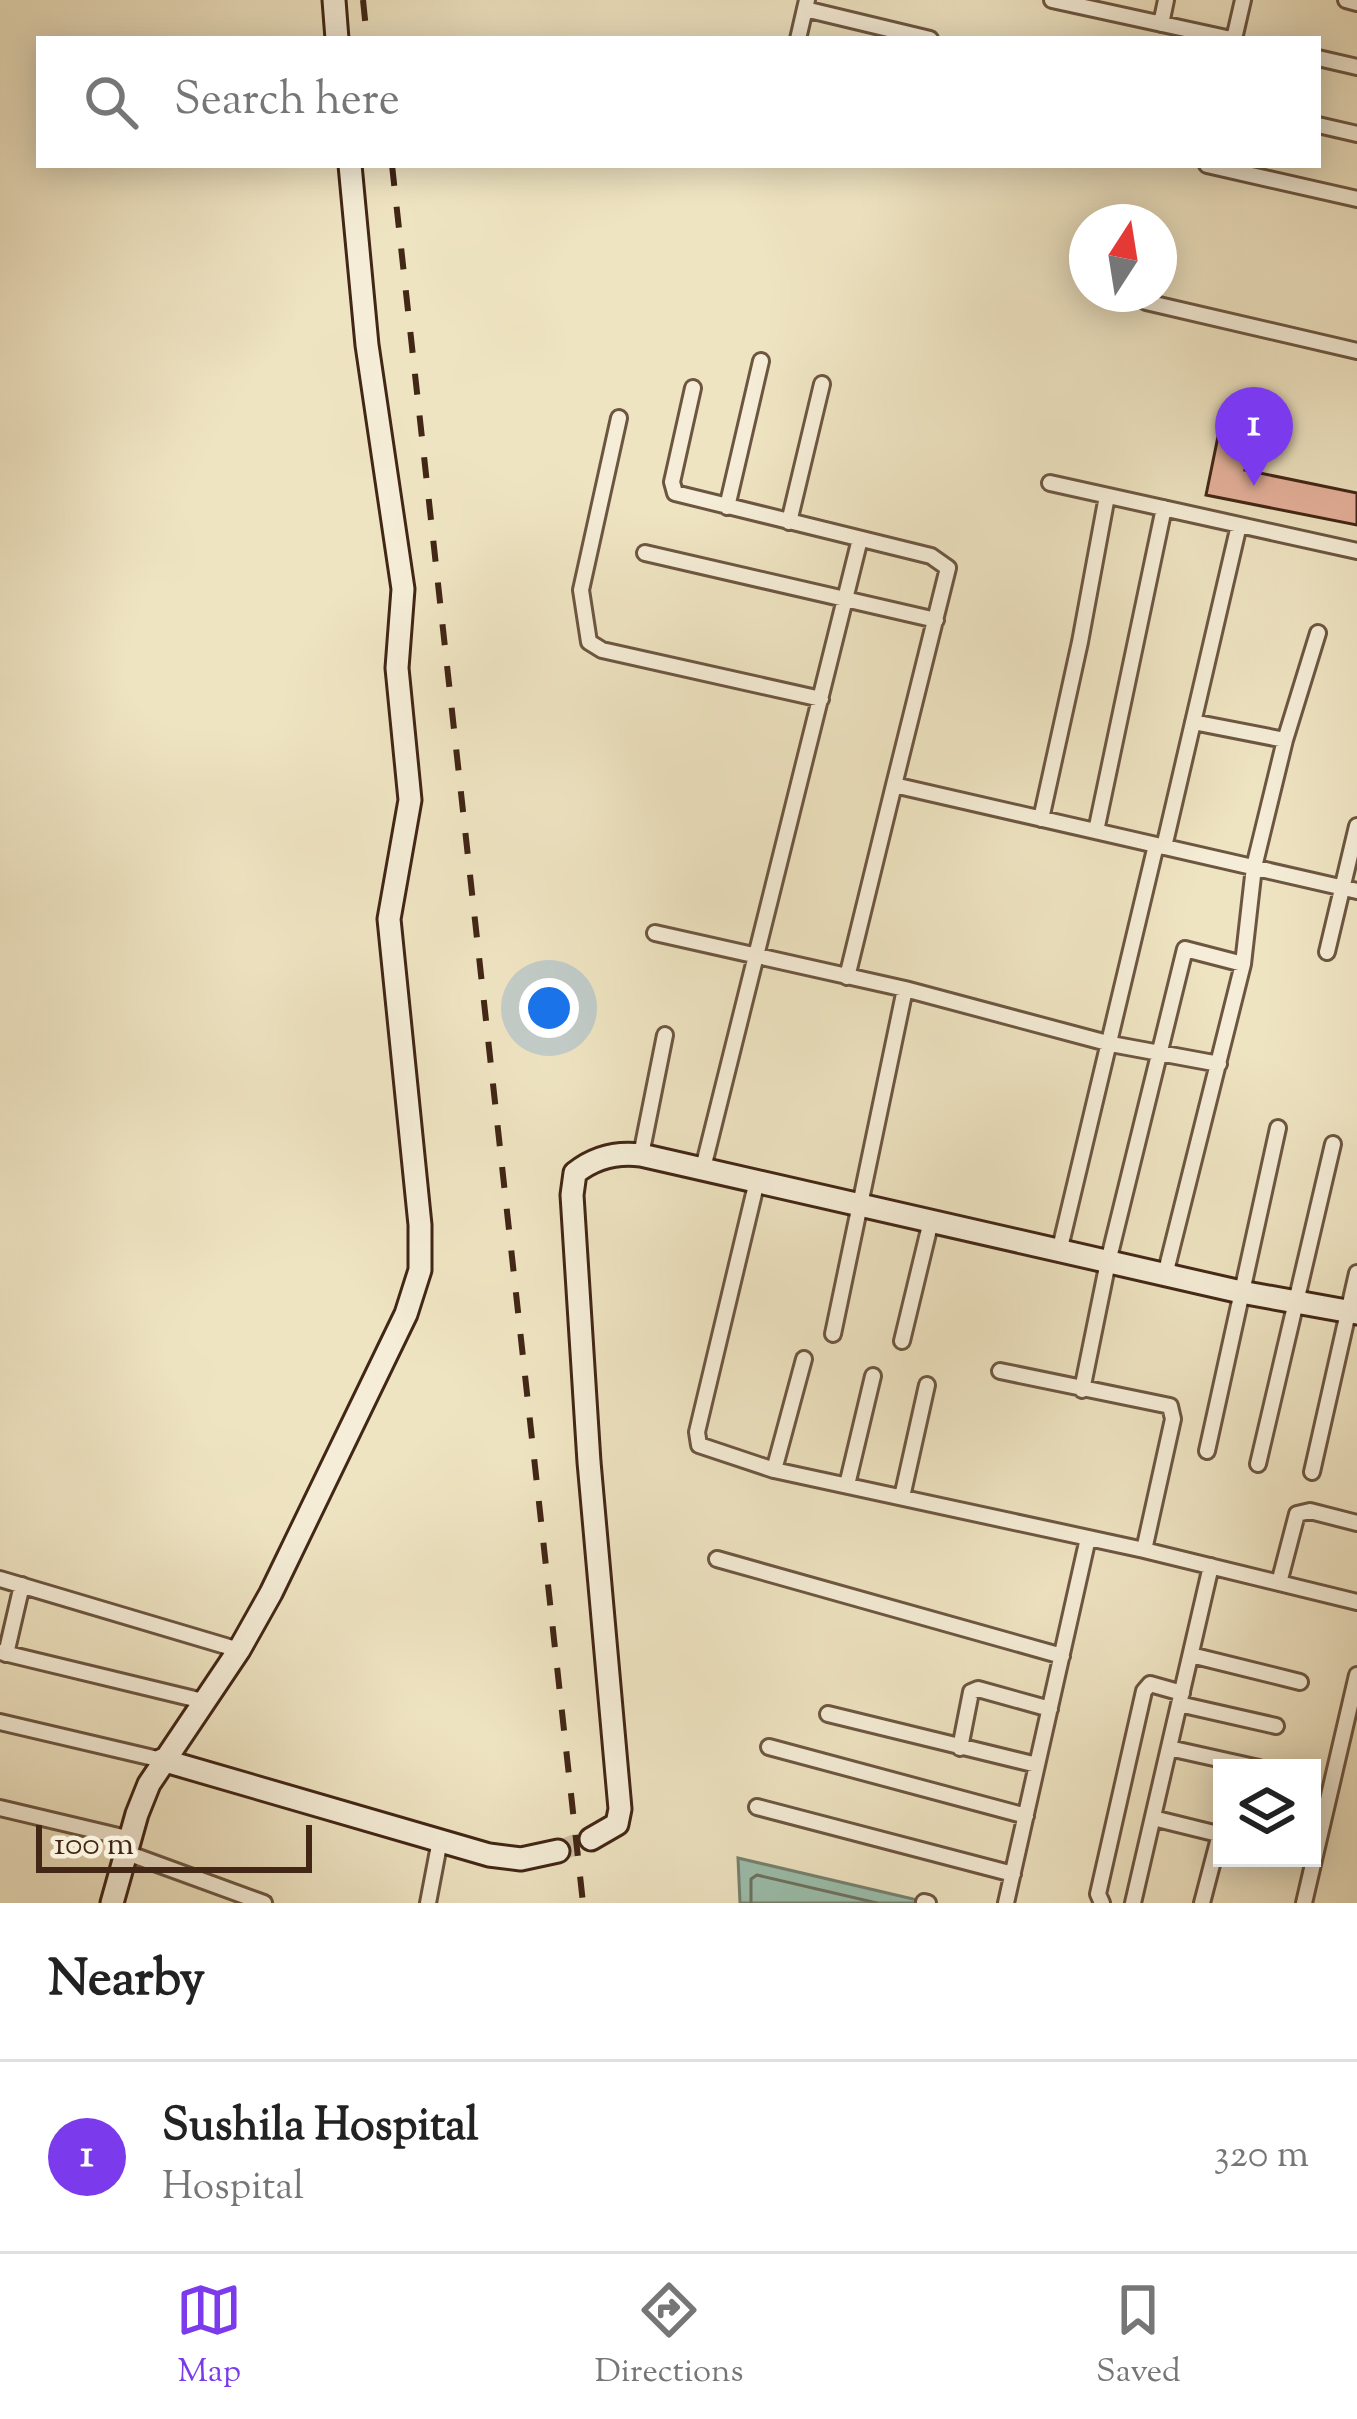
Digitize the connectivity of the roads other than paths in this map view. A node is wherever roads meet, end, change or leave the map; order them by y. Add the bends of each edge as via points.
1 (334, 0) edge
2 (1052, 0) edge
3 (1166, 0) edge
4 (1243, 0) edge
5 (1346, 0) edge
6 (1357, 3) edge
7 (806, 5) edge
8 (1161, 24) junction
9 (338, 36) edge
10 (799, 36) edge
11 (919, 36) edge
12 (1219, 36) edge
13 (1234, 36) edge
14 (1321, 59) edge
15 (1357, 67) edge
16 (1321, 126) edge
17 (1357, 134) edge
18 (350, 168) edge
19 (1220, 168) edge
20 (1357, 199) edge
21 (1177, 309) edge
22 (1357, 351) edge
23 (760, 361) dead end
24 (822, 384) dead end
25 (693, 388) dead end
26 (619, 418) dead end
27 (1050, 483) dead end
28 (1106, 496) junction
29 (727, 507) junction
30 (1164, 508) junction
31 (790, 522) junction
32 (1239, 525) junction
33 (860, 539) junction
34 (1357, 550) edge
35 (645, 553) dead end
36 (846, 600) junction
37 (937, 620) junction
38 (1318, 634) dead end
39 (820, 699) junction
40 (1193, 722) junction
41 (1285, 740) junction
42 (894, 785) junction
43 (1041, 819) junction
44 (1357, 826) edge
45 (1096, 831) junction
46 (1160, 846) junction
47 (1254, 867) junction
48 (1350, 889) edge
49 (655, 933) dead end
50 (1327, 952) dead end
51 (756, 957) junction
52 (1243, 964) junction
53 (847, 977) junction
54 (905, 989) junction
55 (665, 1035) dead end
56 (1111, 1044) junction
57 (1162, 1053) junction
58 (1219, 1064) junction
59 (1278, 1129) dead end
60 (1333, 1144) dead end
61 (641, 1155) junction
62 (703, 1168) junction
63 (758, 1181) junction
64 (861, 1204) junction
65 (932, 1221) junction
66 (1059, 1252) junction
67 (1108, 1262) junction
68 (1357, 1273) edge
69 (1166, 1275) junction
70 (1241, 1292) junction
71 (1293, 1302) junction
72 (1352, 1312) edge
73 (833, 1334) dead end
74 (902, 1341) dead end
75 (804, 1359) dead end
76 (1000, 1371) dead end
77 (874, 1376) dead end
78 (927, 1385) dead end
79 (1082, 1390) junction
80 (1207, 1451) dead end
81 (1258, 1464) dead end
82 (774, 1469) junction
83 (1312, 1472) dead end
84 (847, 1485) junction
85 (902, 1497) junction
86 (1357, 1523) edge
87 (1088, 1538) junction
88 (1144, 1550) junction
89 (718, 1559) dead end
90 (1211, 1566) junction
91 (0, 1579) edge
92 (1279, 1583) junction
93 (22, 1585) junction
94 (1357, 1602) edge
95 (238, 1650) junction
96 (3, 1653) edge
97 (1191, 1655) junction
98 (1062, 1656) junction
99 (1357, 1675) edge
100 (1300, 1682) dead end
101 (1180, 1698) junction
102 (203, 1701) junction
103 (1050, 1709) junction
104 (828, 1714) dead end
105 (0, 1722) edge
106 (1276, 1726) dead end
107 (769, 1747) dead end
108 (960, 1748) junction
109 (1169, 1748) junction
110 (1218, 1759) edge
111 (163, 1760) junction
112 (1037, 1765) junction
113 (757, 1807) dead end
114 (0, 1808) edge
115 (1026, 1816) junction
116 (1153, 1818) junction
117 (1213, 1832) edge
118 (591, 1839) tunnel mouth
119 (440, 1840) junction
120 (129, 1846) junction
121 (558, 1851) tunnel mouth
122 (1213, 1863) edge
123 (1013, 1874) junction
124 (244, 1900) edge
125 (112, 1903) edge
126 (263, 1903) edge
127 (428, 1903) edge
128 (1006, 1903) edge
129 (1102, 1903) edge
130 (1133, 1903) edge
131 (1202, 1903) edge
132 (1304, 1903) edge

1 - 9 street
2 - 8 street
3 - 8 street
4 - 13 street
5 - 6 street
7 - 10 street
7 - 11 street
8 - 12 street
14 - 15 street
16 - 17 street
18 - 95 street via 403,589 397,668 410,800 389,919 422,1248 406,1314
19 - 20 street
21 - 22 street
23 - 29 street
24 - 31 street
25 - 29 street via 672,488
26 - 39 street via 581,590 590,642
27 - 28 street
28 - 30 street
28 - 43 street
29 - 31 street
30 - 32 street
30 - 45 street
31 - 33 street
32 - 34 street
32 - 40 street
33 - 36 street
33 - 37 street via 945,563
35 - 36 street
36 - 37 street
36 - 39 street
37 - 42 street
38 - 41 street
39 - 51 street
40 - 41 street
40 - 46 street
41 - 47 street
42 - 43 street
42 - 53 street
43 - 45 street
44 - 48 street
45 - 46 street
46 - 47 street
46 - 56 street
47 - 48 street
47 - 52 street
48 - 50 street
49 - 51 street
51 - 53 street
51 - 62 street
52 - 57 street via 1185,949
52 - 58 street
53 - 54 street
54 - 56 street
54 - 64 street
55 - 61 street
56 - 57 street
56 - 66 street
57 - 58 street
57 - 67 street
58 - 69 street
59 - 70 street
60 - 71 street
61 - 62 street
61 - 118 street via 584,1166 572,1183 620,1816
62 - 63 street
63 - 64 street
63 - 82 street via 696,1438 706,1450
64 - 65 street
64 - 73 street
65 - 66 street
65 - 74 street
66 - 67 street
67 - 69 street
67 - 79 street
68 - 72 street
69 - 70 street
70 - 71 street
70 - 80 street
71 - 72 street
71 - 81 street
72 - 83 street
75 - 82 street
76 - 79 street
77 - 84 street
78 - 85 street
79 - 88 street via 1174,1411
82 - 84 street
84 - 85 street
85 - 87 street
86 - 92 street via 1297,1514
87 - 88 street
87 - 98 street
88 - 90 street
89 - 98 street
90 - 92 street
90 - 97 street
91 - 93 street
92 - 94 street
93 - 95 street
93 - 96 street
95 - 102 street
96 - 102 street
97 - 100 street
97 - 101 street
98 - 103 street
99 - 132 street
101 - 106 street
101 - 109 street
101 - 129 street via 1150,1684 1144,1691
102 - 111 street
103 - 108 street via 971,1692
103 - 112 street
104 - 108 street
105 - 111 street
107 - 115 street
108 - 112 street
109 - 110 street
109 - 116 street
111 - 119 street
111 - 120 street
112 - 115 street
113 - 123 street
114 - 120 street
115 - 123 street
116 - 117 street
116 - 130 street
119 - 121 street via 510,1858
119 - 127 street
120 - 124 street
120 - 125 street
122 - 131 street
123 - 128 street
124 - 126 street

